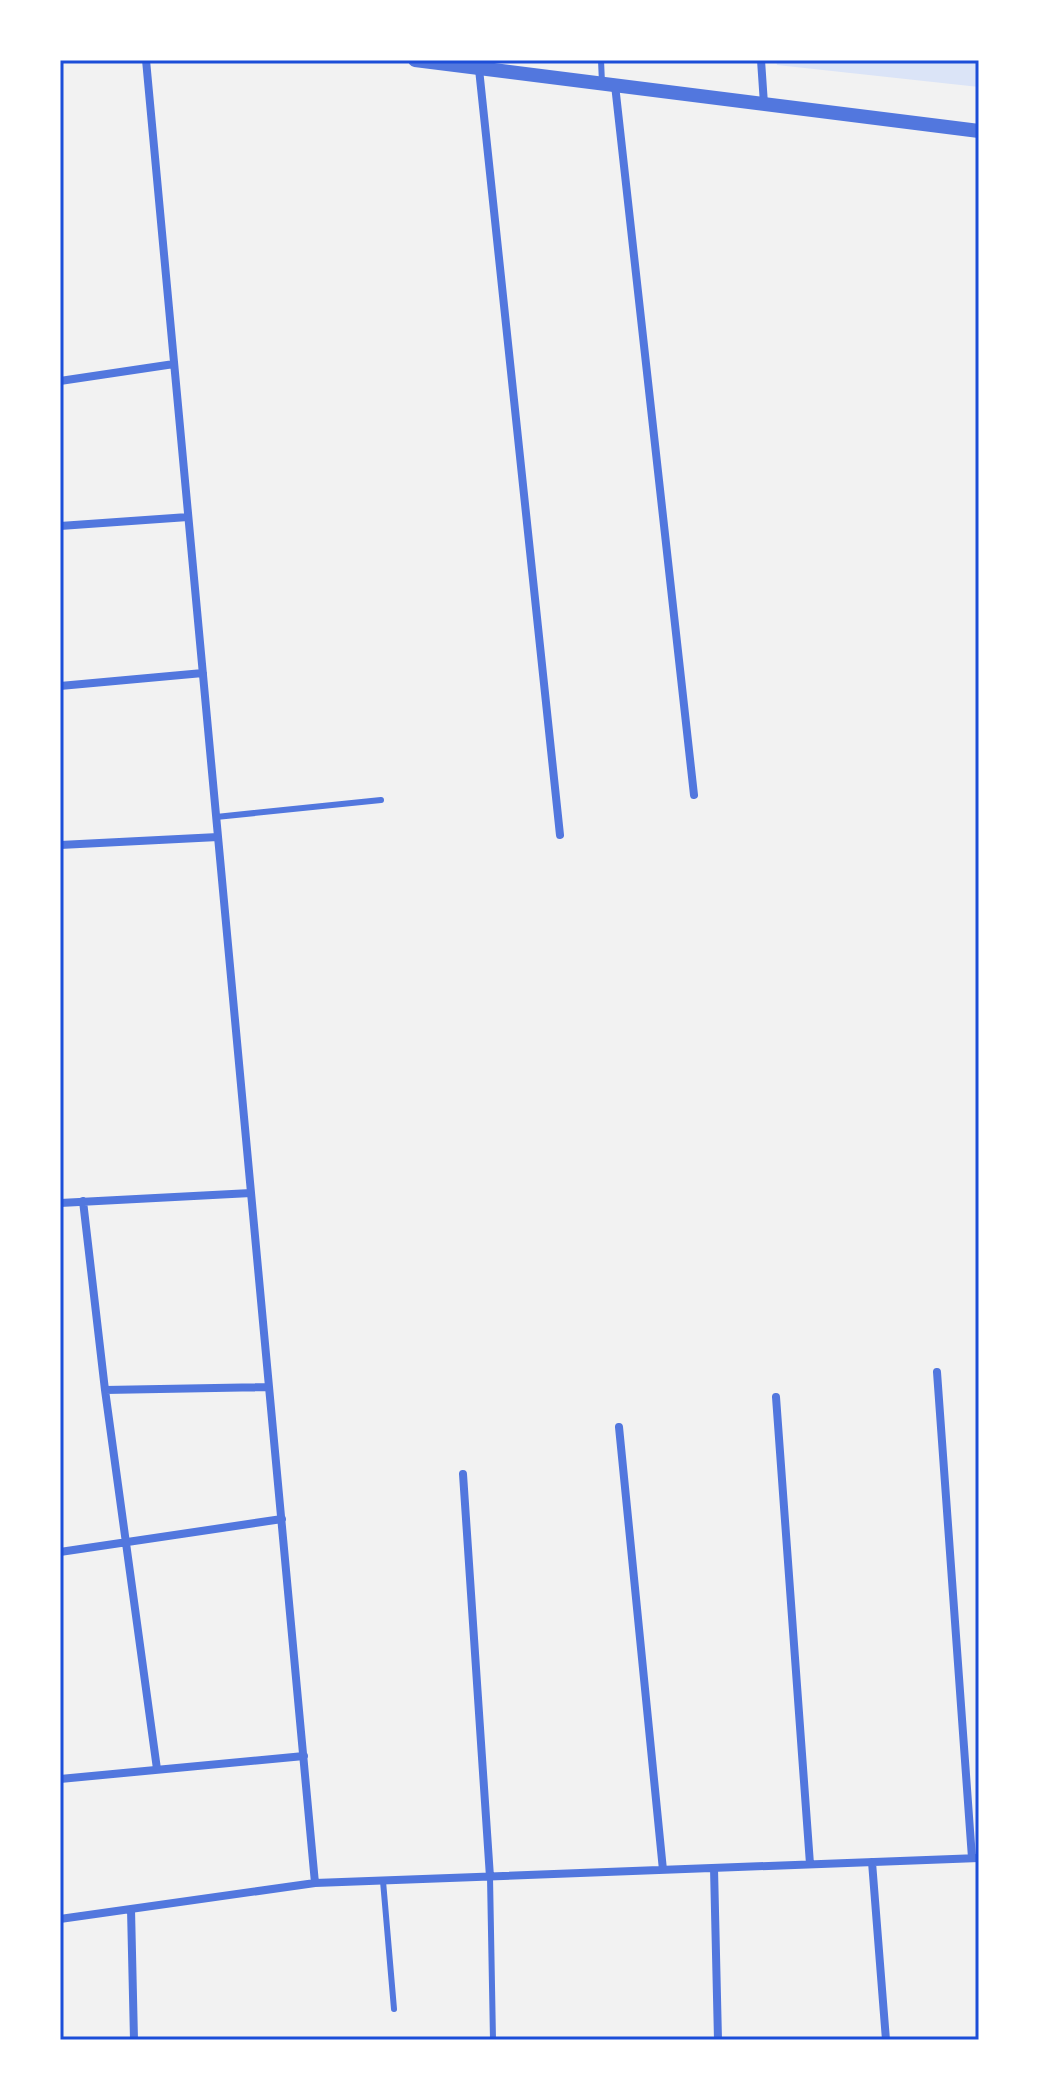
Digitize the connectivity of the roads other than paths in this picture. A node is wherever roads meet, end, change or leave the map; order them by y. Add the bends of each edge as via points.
1 (146, 60) edge
2 (415, 60) edge
3 (601, 60) edge
4 (761, 60) edge
5 (479, 69) junction
6 (609, 84) junction
7 (764, 104) junction
8 (979, 131) edge
9 (174, 364) junction
10 (60, 381) edge
11 (188, 517) junction
12 (60, 526) edge
13 (203, 673) junction
14 (60, 686) edge
15 (694, 795) dead end
16 (381, 800) dead end
17 (216, 817) junction
18 (560, 835) dead end
19 (218, 837) junction
20 (60, 845) edge
21 (251, 1193) junction
22 (83, 1201) junction
23 (60, 1203) edge
24 (937, 1372) dead end
25 (269, 1387) junction
26 (105, 1390) junction
27 (776, 1397) dead end
28 (619, 1427) dead end
29 (463, 1474) dead end
30 (282, 1519) junction
31 (126, 1542) junction
32 (60, 1552) edge
33 (304, 1756) junction
34 (157, 1769) junction
35 (60, 1779) edge
36 (975, 1858) edge
37 (872, 1862) junction
38 (810, 1864) junction
39 (714, 1868) junction
40 (663, 1870) junction
41 (490, 1877) junction
42 (383, 1881) junction
43 (315, 1883) junction
44 (131, 1909) junction
45 (60, 1919) edge
46 (394, 2009) dead end
47 (134, 2040) edge
48 (493, 2040) edge
49 (718, 2040) edge
50 (886, 2040) edge

1 - 9 street
2 - 5 street
3 - 6 lane
4 - 7 street
5 - 6 street
5 - 18 street
6 - 7 street
6 - 15 street
7 - 8 street
9 - 10 street
9 - 11 street
11 - 12 street
11 - 13 street
13 - 14 street
13 - 17 street
16 - 17 lane
17 - 19 street
19 - 20 street
19 - 21 street
21 - 22 street
21 - 25 street
22 - 23 street
22 - 26 street
24 - 36 street
25 - 26 street
25 - 30 street
26 - 31 street
27 - 38 street
28 - 40 street
29 - 41 street
30 - 31 street
30 - 33 street
31 - 32 street
31 - 34 street
33 - 34 street
33 - 43 street
34 - 35 street
36 - 37 street
37 - 38 street
37 - 50 street
38 - 39 street
39 - 40 street
39 - 49 street
40 - 41 street
41 - 42 street
41 - 48 lane
42 - 43 street
42 - 46 lane
43 - 44 street
44 - 45 street
44 - 47 street

